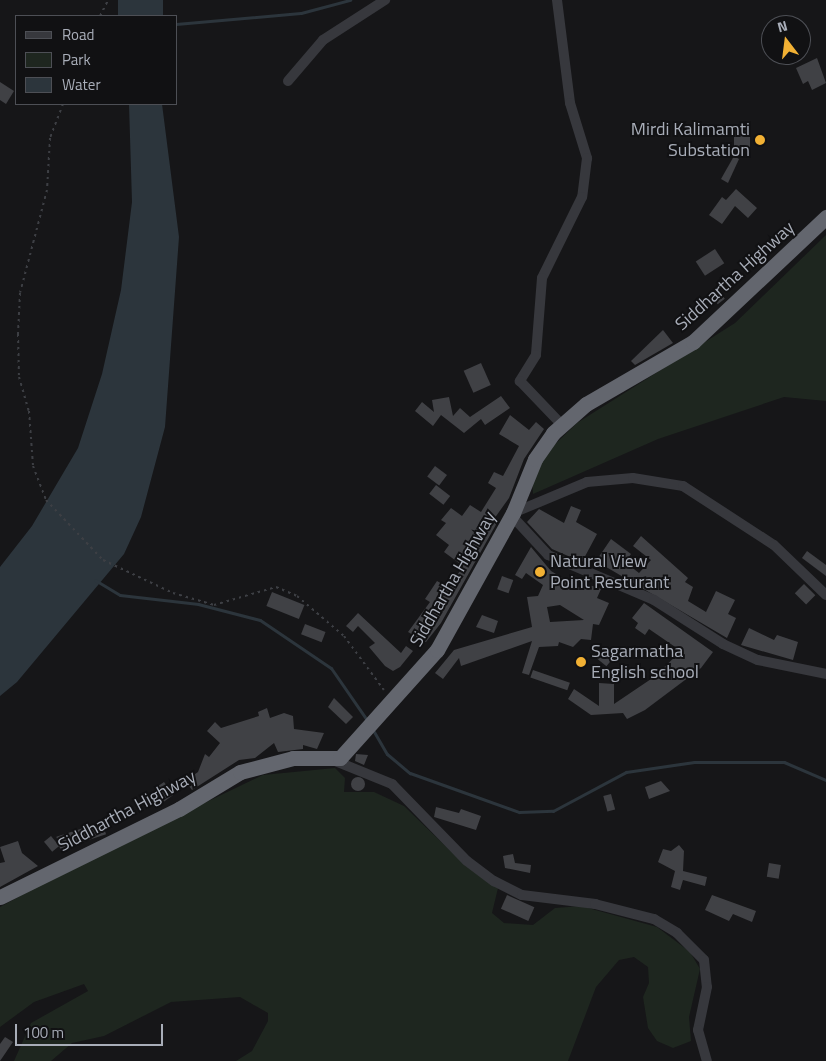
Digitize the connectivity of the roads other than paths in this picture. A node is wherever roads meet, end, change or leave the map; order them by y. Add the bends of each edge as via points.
1 (385, 0) edge
2 (557, 0) edge
3 (288, 81) dead end
4 (826, 217) edge
5 (562, 425) junction
6 (513, 515) junction
7 (826, 594) edge
8 (826, 674) edge
9 (335, 758) junction
10 (0, 897) edge
11 (707, 1061) edge

1 - 3 street via 322,40
2 - 5 street via 570,103 587,158 582,196 542,278 536,355 524,369 520,381
4 - 5 highway, Siddhartha Highway via 693,342 586,404
5 - 6 highway, Siddhartha Highway via 536,459
6 - 7 street via 587,482 632,478 683,486 752,529
6 - 8 street via 548,555 654,600 723,644 758,660
6 - 9 highway, Siddhartha Highway via 437,650
9 - 10 highway, Siddhartha Highway via 292,758 240,772 179,808
9 - 11 street via 392,784 467,861 522,895 595,904 654,919 677,933 704,960 707,986 698,1030

